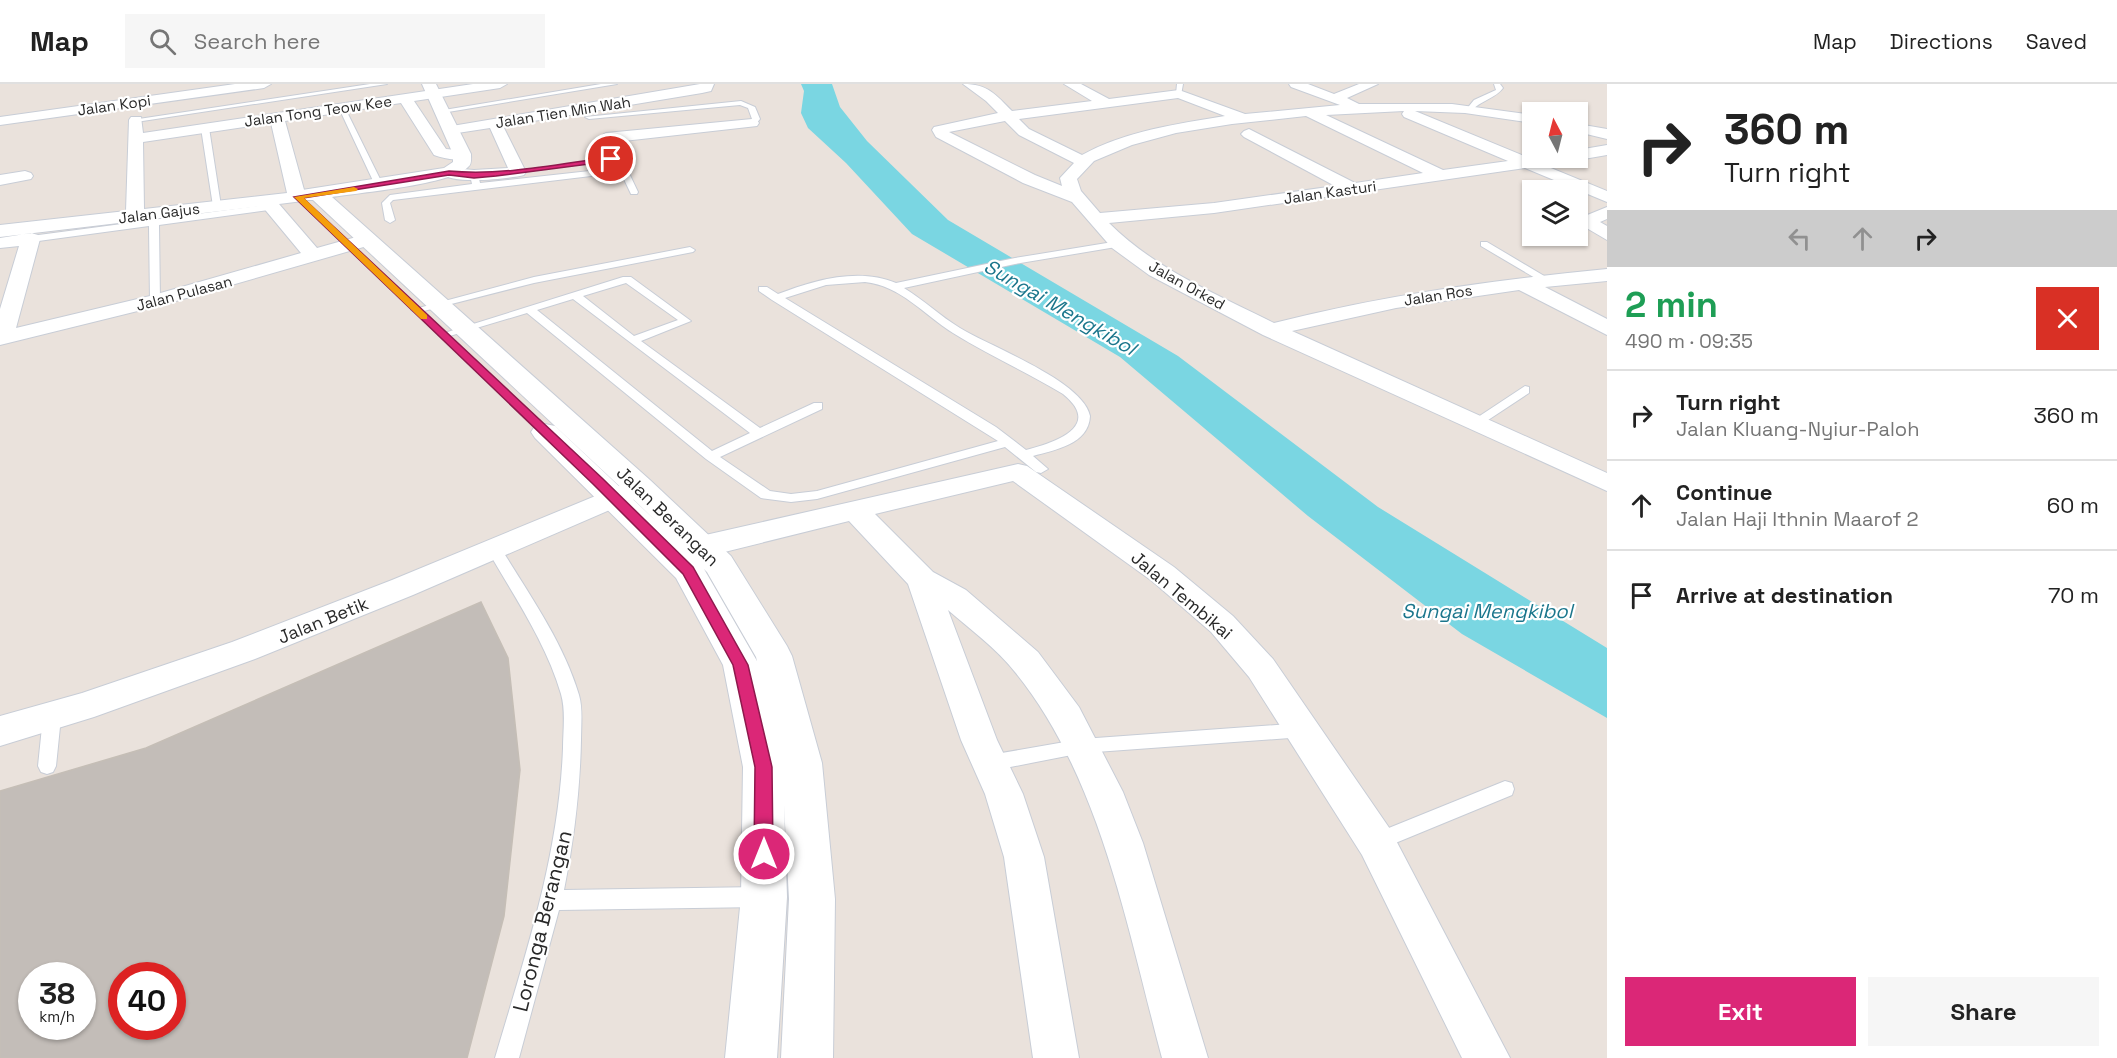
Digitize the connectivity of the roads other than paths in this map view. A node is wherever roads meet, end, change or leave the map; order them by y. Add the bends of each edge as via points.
1 (264, 84) edge
2 (384, 84) edge
3 (500, 84) edge
4 (614, 84) edge
5 (707, 84) edge
6 (970, 84) edge
7 (1071, 84) edge
8 (1296, 84) edge
9 (1371, 84) edge
10 (1497, 84) edge
11 (140, 85) edge
12 (431, 89) edge
13 (1179, 89) edge
14 (405, 98) junction
15 (1335, 98) junction
16 (136, 102) junction
17 (1107, 103) junction
18 (1357, 107) junction
19 (340, 108) junction
20 (442, 111) junction
21 (1308, 112) junction
22 (586, 113) junction
23 (1409, 114) dead end
24 (1470, 114) junction
25 (1007, 116) junction
26 (277, 117) junction
27 (1522, 117) edge
28 (136, 120) junction
29 (0, 121) edge
30 (752, 123) joint
31 (495, 124) junction
32 (1435, 126) junction
33 (1247, 127) junction
34 (205, 128) junction
35 (451, 130) junction
36 (1588, 130) edge
37 (1607, 134) edge
38 (136, 138) junction
39 (606, 138) junction
40 (1607, 150) edge
41 (617, 153) joint
42 (1588, 153) edge
43 (462, 154) junction
44 (1083, 162) junction
45 (1522, 163) edge
46 (1522, 164) edge
47 (1534, 168) edge
48 (518, 172) junction
49 (449, 173) junction
50 (25, 176) dead end
51 (1441, 176) junction
52 (1558, 178) junction
53 (0, 180) edge
54 (476, 181) junction
55 (1607, 181) edge
56 (380, 185) junction
57 (1354, 189) junction
58 (634, 192) dead end
59 (307, 196) junction
60 (1607, 197) edge
61 (1078, 198) junction
62 (270, 204) junction
63 (217, 206) junction
64 (1607, 212) edge
65 (135, 216) junction
66 (1095, 219) junction
67 (390, 220) dead end
68 (154, 223) junction
69 (0, 231) edge
70 (1607, 234) edge
71 (31, 239) junction
72 (0, 243) edge
73 (358, 243) junction
74 (1119, 244) junction
75 (1484, 244) dead end
76 (690, 250) dead end
77 (314, 257) junction
78 (1607, 275) edge
79 (1546, 280) junction
80 (1521, 283) junction
81 (893, 287) junction
82 (763, 290) dead end
83 (575, 295) junction
84 (776, 298) junction
85 (155, 302) junction
86 (427, 307) junction
87 (529, 309) junction
88 (1607, 328) edge
89 (1271, 330) junction
90 (454, 332) junction
91 (1, 338) edge
92 (633, 340) junction
93 (1525, 390) dead end
94 (818, 406) dead end
95 (1475, 423) junction
96 (759, 434) junction
97 (1008, 442) junction
98 (1024, 455) junction
99 (711, 456) junction
100 (1041, 469) dead end
101 (1607, 483) edge
102 (627, 492) junction
103 (855, 510) junction
104 (494, 549) junction
105 (687, 551) junction
106 (922, 580) junction
107 (52, 717) junction
108 (1303, 730) junction
109 (0, 731) edge
110 (1082, 746) junction
111 (990, 764) junction
112 (47, 766) dead end
113 (1505, 789) dead end
114 (1376, 842) junction
115 (764, 897) junction
116 (551, 900) junction
117 (751, 1056) edge
118 (507, 1058) edge
119 (807, 1058) edge
120 (1056, 1058) edge
121 (1185, 1058) edge
122 (1487, 1058) edge

1 - 16 street, Jalan Kopi
2 - 28 lane
3 - 12 street, Jalan Tong Teow Kee
4 - 20 lane
5 - 22 street, Jalan Tien Min Wah via 702,89
6 - 25 street via 992,98
7 - 17 street
8 - 15 street
9 - 15 street
10 - 24 lane via 1498,91 1476,101
11 - 16 street
12 - 14 street, Jalan Tong Teow Kee
12 - 20 street
13 - 17 street
13 - 33 street
14 - 19 street, Jalan Tong Teow Kee
14 - 43 street via 440,152
15 - 18 street
16 - 28 street
16 - 29 street, Jalan Kopi
17 - 25 street
18 - 21 street
18 - 24 street
19 - 26 street, Jalan Tong Teow Kee
19 - 56 lane
20 - 35 street
21 - 33 street
21 - 51 street
22 - 30 lane via 741,104 751,107 756,119
22 - 31 street, Jalan Tien Min Wah
22 - 39 street
23 - 32 street
24 - 27 street
24 - 32 street
25 - 44 street via 1024,132
25 - 61 street via 939,130 1029,179
26 - 34 street, Jalan Tong Teow Kee
26 - 59 street
28 - 38 street
30 - 39 street
31 - 35 street, Jalan Tien Min Wah
31 - 48 street
32 - 45 street
33 - 44 street via 1176,128 1138,137
33 - 57 street
34 - 38 street, Jalan Tong Teow Kee
34 - 63 lane
35 - 43 street
36 - 37 street
38 - 65 street
39 - 41 street
40 - 42 street
41 - 48 lane via 618,156 599,162
43 - 49 street via 462,164
44 - 61 street, Jalan Orked via 1068,178
46 - 51 street, Jalan Kasturi
47 - 52 street
48 - 54 street
49 - 54 street
49 - 56 street
50 - 53 street
51 - 57 street, Jalan Kasturi
52 - 55 street via 1588,174
52 - 60 street
54 - 58 lane via 617,170 625,173
54 - 67 lane via 390,198 386,203
56 - 59 street
57 - 66 street, Jalan Kasturi
59 - 62 street, Jalan Gajus
59 - 73 street, Jalan Berangan
61 - 66 street, Jalan Orked
62 - 63 street, Jalan Gajus
62 - 68 lane
62 - 77 street
63 - 65 street, Jalan Gajus
64 - 70 street via 1586,222
65 - 69 street, Jalan Gajus
66 - 74 street, Jalan Orked
68 - 71 lane
68 - 85 lane
71 - 72 street
71 - 91 street
73 - 77 street, Jalan Pulasan
73 - 86 street, Jalan Berangan
74 - 81 lane
74 - 89 street, Jalan Orked via 1156,271
75 - 79 lane
76 - 86 lane via 534,280
77 - 85 street, Jalan Pulasan
78 - 79 street, Jalan Ros
79 - 80 street, Jalan Ros
80 - 88 street
80 - 89 street, Jalan Ros via 1414,298
81 - 84 lane via 874,281 836,280
81 - 98 lane via 945,323 1033,370 1072,396 1084,410 1084,423 1076,434 1060,444
82 - 84 lane
83 - 87 lane
83 - 92 lane
83 - 92 lane via 627,279 686,321
84 - 97 lane
85 - 91 street, Jalan Pulasan
86 - 90 street, Jalan Berangan
87 - 90 lane
87 - 99 lane
89 - 95 street, Jalan Orked
90 - 102 street, Jalan Berangan
92 - 96 lane
93 - 95 lane
94 - 96 lane
95 - 101 street, Jalan Orked
96 - 99 lane
97 - 98 lane
97 - 99 lane via 816,495 791,498 766,495
98 - 100 lane
102 - 104 street, Jalan Betik
102 - 105 street, Jalan Berangan
103 - 105 street, Jalan Tembikai
103 - 106 street
103 - 108 street, Jalan Tembikai via 1018,472 1163,574 1222,624 1260,668
104 - 107 street, Jalan Betik via 204,668
104 - 116 lane, Loronga Berangan via 549,646 571,696 567,827
105 - 115 street, Jalan Berangan via 688,571 741,665 764,767
105 - 119 street, Jalan Berangan via 719,564 774,656 802,763 812,899
106 - 110 street via 955,598 1026,661
106 - 111 street
107 - 109 street, Jalan Betik
107 - 112 lane
108 - 110 lane
108 - 114 street, Jalan Tembikai
110 - 111 lane
110 - 121 street via 1123,843
111 - 120 street via 1024,857
113 - 114 lane
114 - 122 street, Jalan Tembikai
115 - 116 lane
115 - 117 street, Jalan Berangan
116 - 118 lane, Loronga Berangan

